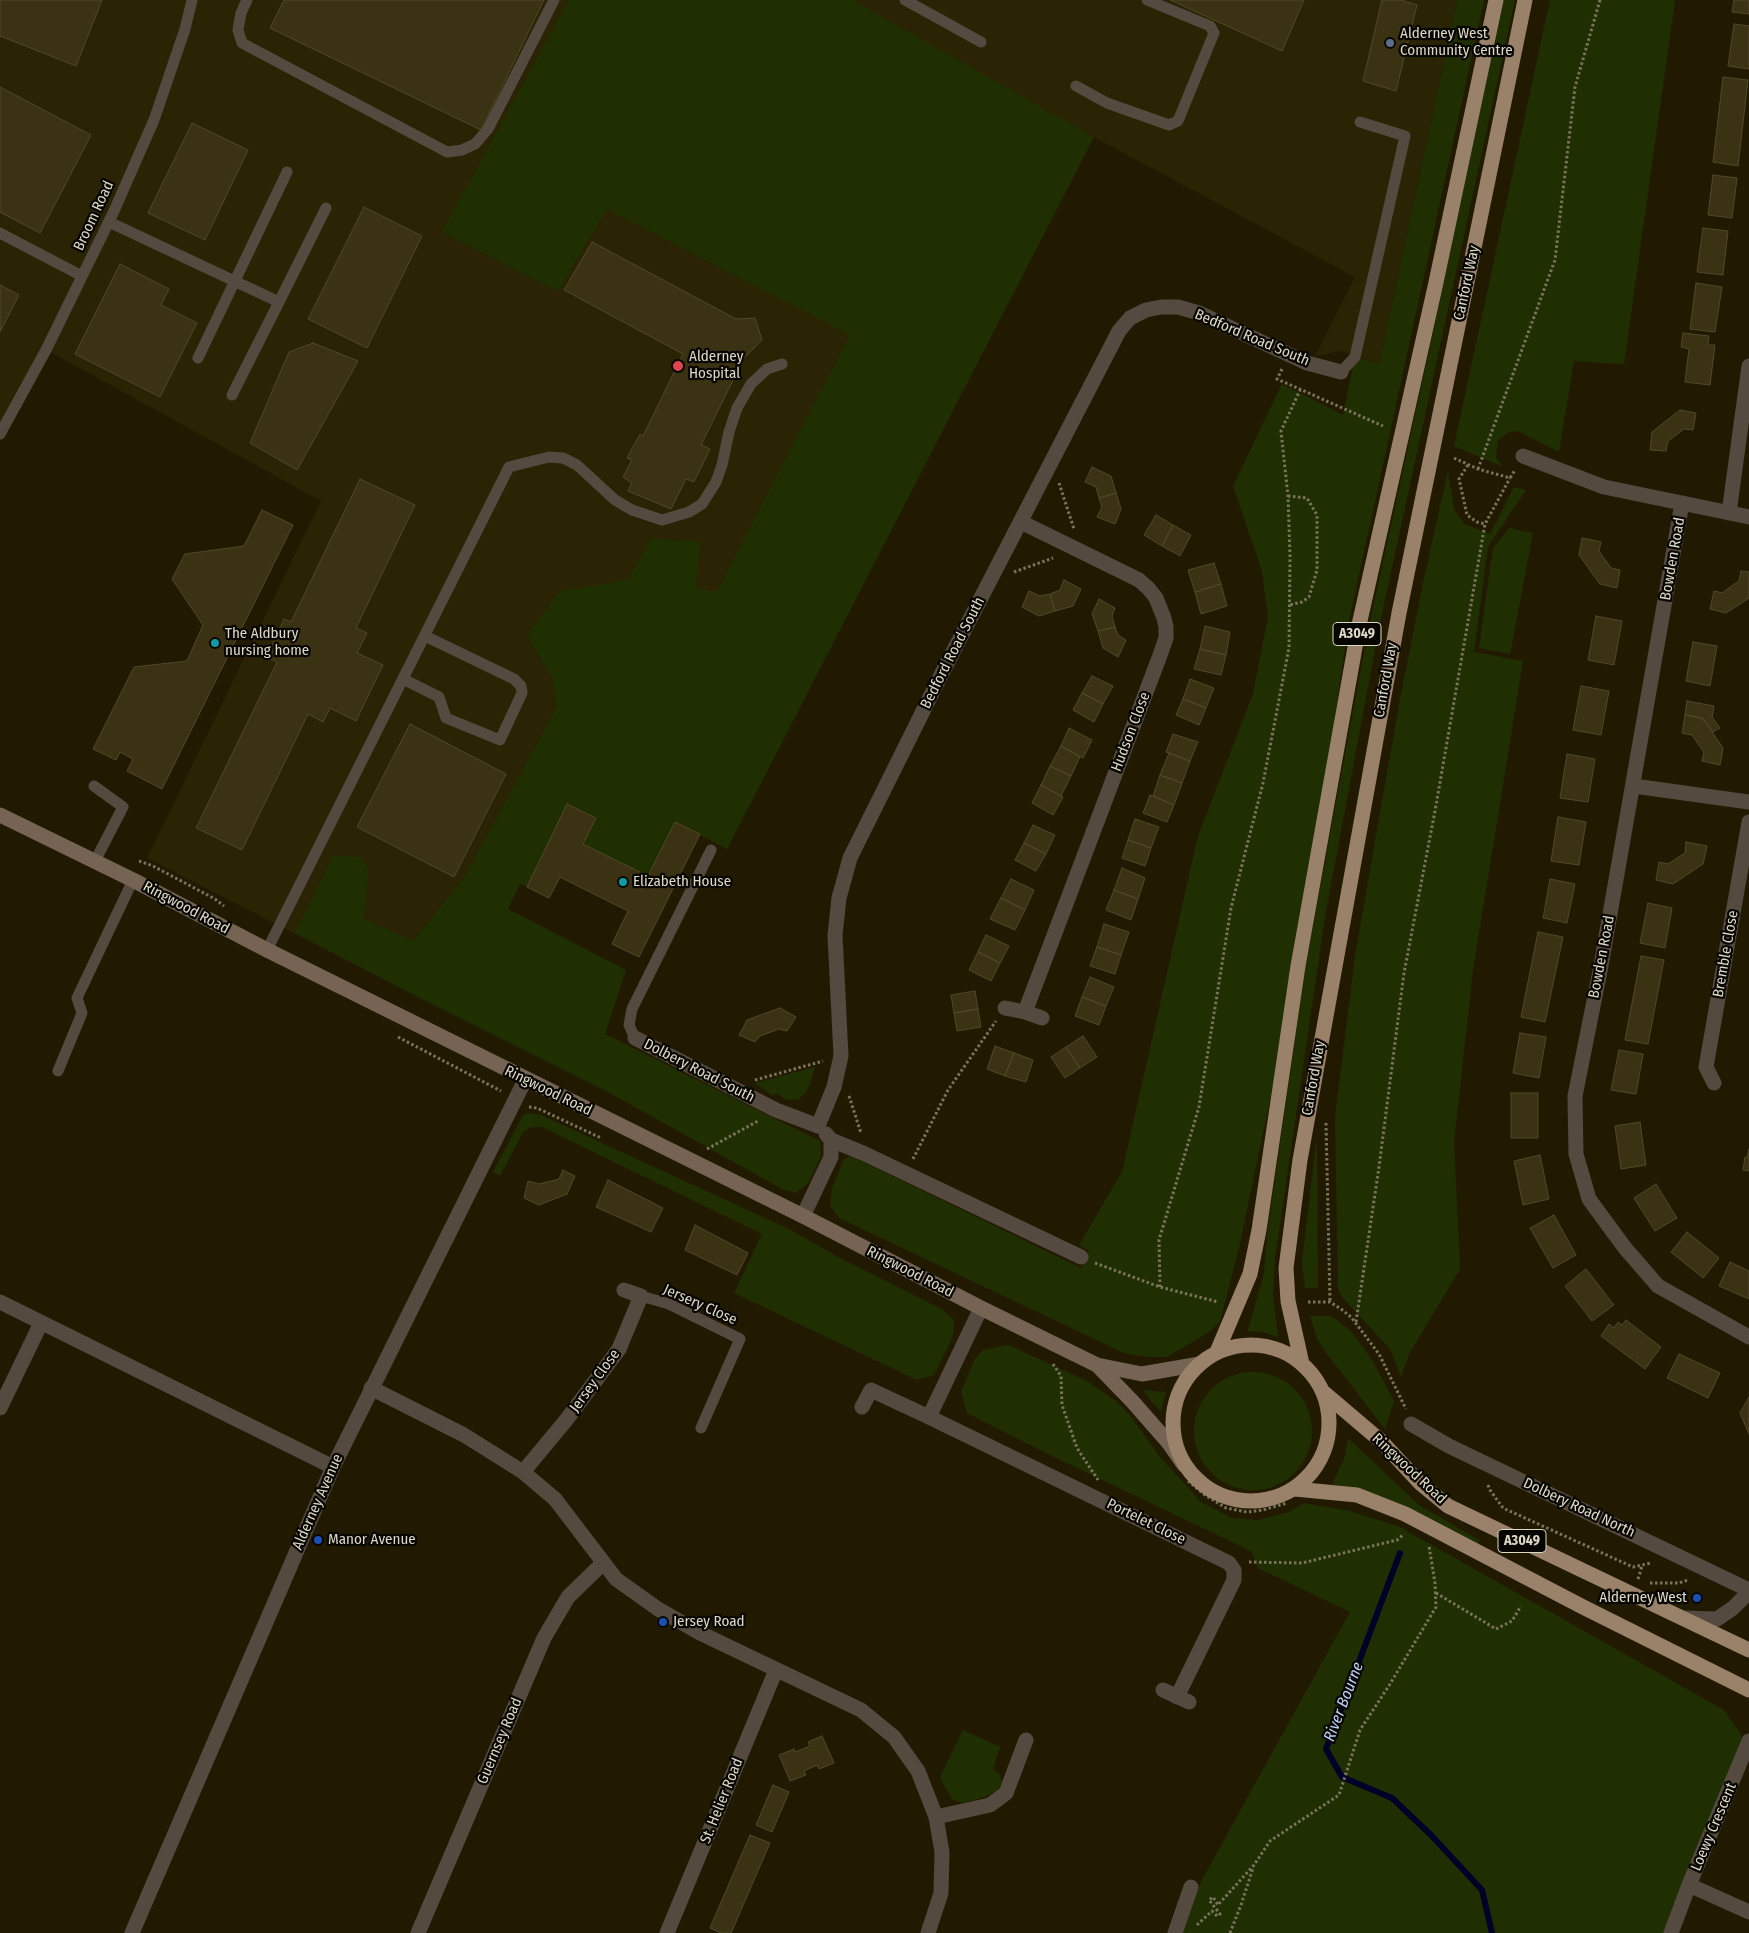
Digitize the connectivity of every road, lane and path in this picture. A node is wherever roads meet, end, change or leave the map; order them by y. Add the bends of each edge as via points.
1 (192, 0) edge
2 (247, 0) edge
3 (554, 0) edge
4 (905, 0) edge
5 (931, 0) edge
6 (1147, 0) edge
7 (1496, 0) edge
8 (1526, 0) edge
9 (1600, 0) edge
10 (926, 11) junction
11 (981, 42) dead end
12 (1076, 86) dead end
13 (1360, 122) dead end
14 (287, 172) dead end
15 (326, 208) dead end
16 (109, 222) junction
17 (0, 233) edge
18 (82, 276) junction
19 (236, 282) junction
20 (279, 302) junction
21 (1290, 355) junction
22 (198, 358) dead end
23 (782, 364) dead end
24 (1749, 366) edge
25 (1341, 372) joint
26 (1301, 388) junction
27 (232, 395) dead end
28 (1383, 426) dead end
29 (0, 434) edge
30 (1523, 456) joint
31 (1454, 458) dead end
32 (1468, 465) junction
33 (1478, 469) junction
34 (1510, 478) junction
35 (1288, 496) junction
36 (1682, 503) junction
37 (1729, 512) junction
38 (1749, 517) edge
39 (1021, 522) junction
40 (1485, 524) junction
41 (1289, 605) junction
42 (424, 636) junction
43 (403, 679) junction
44 (94, 786) dead end
45 (1634, 786) junction
46 (1749, 802) edge
47 (0, 815) edge
48 (1749, 822) edge
49 (711, 850) dead end
50 (136, 860) dead end
51 (95, 861) junction
52 (133, 880) junction
53 (227, 908) dead end
54 (266, 950) junction
55 (1005, 1008) dead end
56 (1025, 1012) junction
57 (1042, 1018) dead end
58 (635, 1038) joint
59 (841, 1056) junction
60 (58, 1071) dead end
61 (525, 1080) junction
62 (1714, 1083) dead end
63 (834, 1087) junction
64 (738, 1091) junction
65 (776, 1110) junction
66 (1326, 1120) dead end
67 (818, 1126) junction
68 (831, 1140) junction
69 (706, 1150) dead end
70 (862, 1153) junction
71 (905, 1173) junction
72 (803, 1216) junction
73 (1081, 1257) joint
74 (1160, 1287) junction
75 (624, 1290) dead end
76 (641, 1296) junction
77 (0, 1302) edge
78 (1218, 1302) dead end
79 (1308, 1302) dead end
80 (1330, 1302) junction
81 (981, 1308) junction
82 (1356, 1322) junction
83 (41, 1323) junction
84 (1749, 1337) edge
85 (1217, 1352) junction
86 (1058, 1362) dead end
87 (1200, 1364) junction
88 (1302, 1364) junction
89 (1096, 1365) junction
90 (371, 1388) junction
91 (1322, 1391) junction
92 (862, 1407) dead end
93 (0, 1408) edge
94 (928, 1417) junction
95 (1411, 1424) joint
96 (701, 1428) dead end
97 (1479, 1460) junction
98 (333, 1467) junction
99 (1185, 1471) junction
100 (523, 1472) junction
101 (1102, 1487) dead end
102 (1292, 1495) junction
103 (1410, 1528) dead end
104 (1428, 1540) dead end
105 (1680, 1556) junction
106 (1242, 1557) dead end
107 (603, 1563) junction
108 (1642, 1566) junction
109 (1636, 1583) dead end
110 (1749, 1591) edge
111 (1436, 1593) junction
112 (1520, 1606) dead end
113 (1683, 1618) junction
114 (1749, 1650) edge
115 (776, 1670) junction
116 (1163, 1690) dead end
117 (1749, 1690) edge
118 (1026, 1740) dead end
119 (1749, 1741) edge
120 (936, 1818) junction
121 (1254, 1865) junction
122 (1689, 1885) junction
123 (1191, 1887) dead end
124 (1749, 1912) edge
125 (1192, 1929) dead end
126 (132, 1933) edge
127 (418, 1933) edge
128 (667, 1933) edge
129 (928, 1933) edge
130 (1175, 1933) edge
131 (1230, 1933) edge
132 (1672, 1933) edge

1 - 16 lane, Broom Road via 154,120
2 - 3 lane via 238,30 242,43 447,152 475,144 488,129
4 - 10 lane
5 - 10 lane
6 - 12 lane via 1210,26 1214,33 1178,121 1169,125 1107,103
7 - 85 highway, Canford Way / A3049 via 1359,625 1298,966 1250,1274
8 - 88 highway, Canford Way / A3049 via 1399,612 1300,1160 1286,1268 1288,1301
9 - 33 path via 1575,87 1555,260
10 - 11 lane
13 - 25 lane via 1405,136 1355,356
14 - 19 lane
15 - 20 lane
16 - 18 lane, Broom Road
16 - 19 lane
17 - 18 lane
18 - 29 lane, Broom Road
19 - 20 lane
19 - 22 lane
20 - 27 lane
21 - 25 street, Bedford Road South
21 - 26 path via 1277,378
21 - 39 street, Bedford Road South via 1199,313 1178,307 1146,310 1130,318 1110,346
23 - 42 lane via 767,369 751,384 729,432 716,482 702,504 689,512 662,520 632,510 615,500 577,465 563,458 549,457 509,467
24 - 37 street
26 - 28 path
26 - 35 path via 1281,431
30 - 34 path
30 - 36 street via 1604,486
31 - 32 path
32 - 33 path
32 - 40 path via 1459,479 1467,515
33 - 34 path
34 - 40 path
35 - 41 path
35 - 41 path via 1308,498 1317,515 1317,570 1309,597
36 - 37 street
36 - 45 street, Bowden Road
37 - 38 street
39 - 56 street, Hudson Close via 1139,580 1156,598 1166,627 1159,658
39 - 59 street, Bedford Road South via 850,858 839,898 835,935
40 - 82 path via 1404,973
41 - 74 path via 1288,648 1263,783 1230,908 1199,1108 1159,1240
42 - 43 lane
42 - 43 lane via 514,679 521,686 522,693 500,740 446,718 439,697
43 - 54 lane
44 - 51 lane via 123,807
45 - 46 street
45 - 84 street, Bowden Road via 1575,1096 1576,1154 1589,1199 1658,1286
47 - 51 main road, Ringwood Road
48 - 62 street, Bremble Close via 1706,1067
49 - 58 lane, Dolbery Road South via 632,1009 629,1025
50 - 53 path via 153,866
51 - 52 main road, Ringwood Road
52 - 54 main road, Ringwood Road
52 - 60 lane via 77,998 82,1013
54 - 61 main road, Ringwood Road
55 - 56 street
56 - 57 street
56 - 71 path via 995,1021 948,1090
58 - 64 street, Dolbery Road South
59 - 63 street, Bedford Road South
59 - 64 path via 745,1082
61 - 72 main road, Ringwood Road
61 - 90 street, Alderney Avenue
63 - 67 street, Bedford Road South
63 - 70 path via 848,1094 864,1140
64 - 65 street, Dolbery Road South
65 - 67 street, Dolbery Road South
65 - 69 path
66 - 80 path
67 - 68 street
68 - 70 street
68 - 72 street via 832,1157
70 - 71 street
71 - 73 street
72 - 81 main road, Ringwood Road
73 - 74 path
74 - 78 path
75 - 76 street
76 - 96 lane, Jersery Close via 669,1304 740,1339
76 - 100 street, Jersey Close via 619,1349
77 - 83 street
79 - 80 path
80 - 82 path
81 - 89 main road, Ringwood Road
81 - 94 street
82 - 95 path via 1379,1354
83 - 93 street
83 - 98 street
85 - 87 highway, A3049
85 - 88 highway, A3049 via 1246,1345 1256,1346 1276,1349
86 - 101 path via 1050,1358 1061,1376 1062,1405 1077,1448
87 - 89 main road, Ringwood Road via 1142,1374
87 - 99 highway, A3049 via 1183,1385 1174,1411 1174,1439
88 - 91 highway, A3049
89 - 99 main road, Ringwood Road via 1168,1442
90 - 98 street, Alderney Avenue
90 - 100 street via 464,1435
91 - 102 highway, A3049 via 1329,1418 1327,1445 1315,1469
91 - 113 highway, Ringwood Road / A3049 via 1382,1442 1420,1483 1448,1506
92 - 94 street, Portelet Close via 871,1390
94 - 116 street, Portelet Close via 1229,1563 1234,1570 1234,1580 1183,1699
95 - 97 street, Dolbery Road North
97 - 105 street, Dolbery Road North
97 - 108 path via 1490,1490 1503,1508 1633,1567
98 - 126 street, Alderney Avenue
99 - 102 highway, A3049 via 1223,1497 1248,1502
99 - 102 path via 1205,1495 1226,1508 1247,1512 1263,1510
100 - 107 street via 555,1498
102 - 117 highway, Ringwood Road / A3049 via 1357,1495 1405,1514
103 - 106 path via 1397,1540 1302,1563 1248,1562
104 - 111 path
105 - 108 path
105 - 110 street, Dolbery Road North
107 - 115 street via 616,1579 658,1609
107 - 127 street, Guernsey Road via 568,1597 544,1638
108 - 109 path
110 - 113 street via 1733,1608 1717,1618
111 - 112 path via 1496,1628 1512,1621
111 - 121 path via 1436,1607 1360,1730 1339,1795 1270,1841
113 - 114 highway, Ringwood Road / A3049
115 - 120 street via 861,1710 894,1737 918,1771
115 - 128 street, St. Helier Road
118 - 120 street via 1006,1793 990,1805
119 - 122 street, Loewy Crescent
120 - 129 street via 942,1852 941,1893
121 - 125 path via 1218,1905 1212,1897 1209,1900 1220,1914 1217,1916 1212,1911
121 - 131 path
122 - 124 street, Loewy Crescent
122 - 132 street, Loewy Crescent
123 - 130 street

